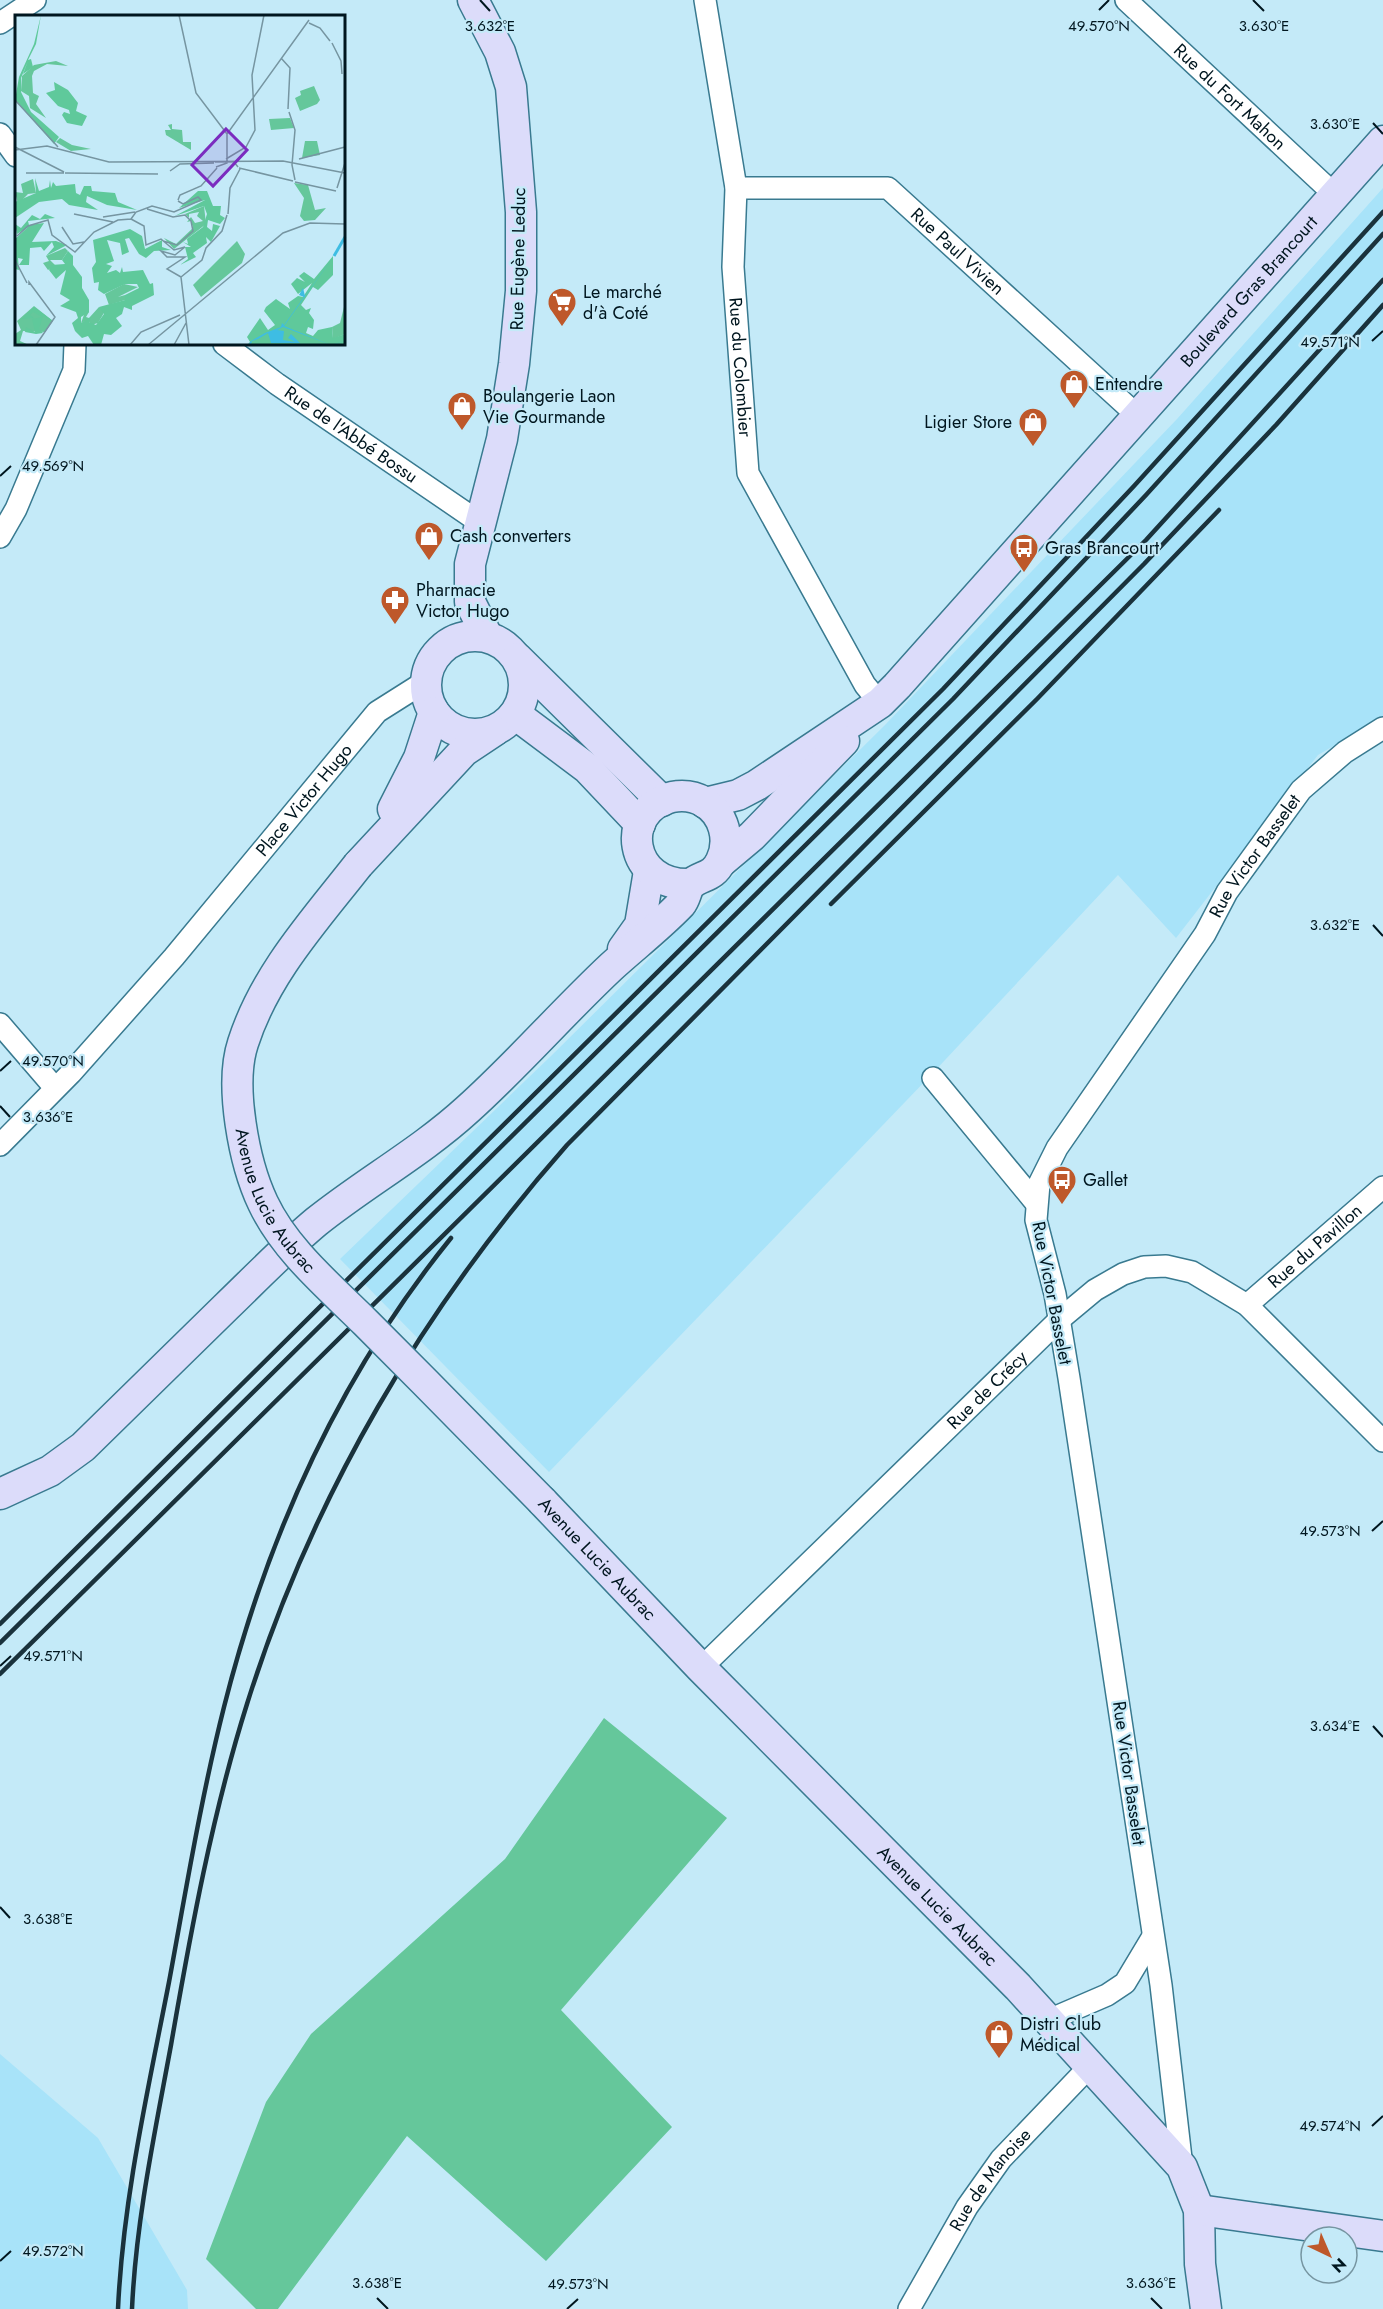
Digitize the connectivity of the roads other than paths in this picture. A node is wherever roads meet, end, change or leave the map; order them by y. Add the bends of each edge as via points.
1 (35, 0) edge
2 (473, 0) edge
3 (705, 0) edge
4 (1126, 0) edge
5 (0, 23) edge
6 (0, 134) edge
7 (1383, 141) edge
8 (15, 155) edge
9 (736, 188) junction
10 (1335, 195) junction
11 (75, 345) edge
12 (226, 345) edge
13 (1139, 417) junction
14 (479, 522) junction
15 (0, 537) edge
16 (470, 602) junction
17 (487, 636) junction
18 (446, 645) junction
19 (517, 658) junction
20 (426, 681) junction
21 (877, 705) junction
22 (434, 712) junction
23 (505, 722) junction
24 (1383, 728) edge
25 (662, 801) junction
26 (705, 803) junction
27 (640, 824) junction
28 (366, 856) junction
29 (721, 862) junction
30 (649, 872) junction
31 (692, 884) junction
32 (612, 966) junction
33 (0, 1024) edge
34 (933, 1078) dead end
35 (55, 1088) junction
36 (0, 1145) edge
37 (1383, 1187) edge
38 (1036, 1203) junction
39 (1247, 1305) junction
40 (1059, 1320) junction
41 (1383, 1441) edge
42 (0, 1494) edge
43 (701, 1668) junction
44 (1152, 1938) junction
45 (1049, 2020) junction
46 (1090, 2066) junction
47 (1182, 2167) junction
48 (1199, 2210) junction
49 (1383, 2236) edge
50 (909, 2309) edge
51 (1206, 2309) edge

1 - 5 street
2 - 14 main road, Rue Eugène Leduc via 500,52 511,87 521,212 521,291 514,364 502,439
3 - 9 street, Rue du Colombier
4 - 10 street, Rue du Fort Mahon
6 - 8 street
7 - 10 main road, Boulevard Gras Brancourt
9 - 13 street, Rue Paul Vivien via 888,188
9 - 21 street, Rue du Colombier via 733,267 748,473
10 - 13 main road, Boulevard Gras Brancourt
11 - 15 street via 74,370 16,509
12 - 14 street, Rue de l'Abbé Bossu
13 - 21 main road, Boulevard Gras Brancourt
14 - 16 main road via 470,564
16 - 17 main road
16 - 18 main road
17 - 18 main road via 473,635
17 - 19 main road via 504,644
18 - 20 main road via 432,661
19 - 23 main road via 525,686
19 - 25 main road
20 - 22 main road via 427,697
20 - 35 street, Place Victor Hugo via 377,712 194,933
21 - 26 main road via 757,785 738,795
21 - 29 main road via 814,775
22 - 23 main road via 460,732 483,734
22 - 28 main road, Avenue Lucie Aubrac via 411,778
23 - 27 main road via 587,768
23 - 28 main road, Avenue Lucie Aubrac via 464,751
24 - 38 street, Rue Victor Basselet via 1325,767 1301,790 1227,892 1205,934 1057,1148 1039,1184
25 - 26 main road via 684,796
25 - 27 main road via 652,807
26 - 29 main road via 722,823 725,842
27 - 30 main road via 638,847
28 - 43 main road, Avenue Lucie Aubrac, bridge via 286,957 262,994 242,1046 238,1109 253,1178 263,1204 303,1259
29 - 31 main road via 708,876
30 - 31 main road via 676,885
30 - 32 main road via 640,925
31 - 32 main road via 684,900
32 - 42 main road via 470,1108 416,1153 315,1223 83,1447 50,1471
33 - 35 street
34 - 38 street
35 - 36 street, Place Victor Hugo
37 - 39 street, Rue du Pavillon
38 - 40 street, Rue Victor Basselet via 1040,1239
39 - 40 street, Rue de Crécy via 1192,1272 1166,1266 1144,1267 1095,1290
39 - 41 street, Rue de Crécy
40 - 43 street, Rue de Crécy
40 - 44 street, Rue Victor Basselet
43 - 45 main road, Avenue Lucie Aubrac
44 - 45 street via 1125,1983
44 - 47 street, Rue Victor Basselet
45 - 46 main road, Avenue Lucie Aubrac
46 - 47 main road, Avenue Lucie Aubrac
46 - 50 street, Rue de Manoise via 1001,2159 967,2206
47 - 48 main road, Avenue Lucie Aubrac
48 - 49 main road
48 - 51 main road

